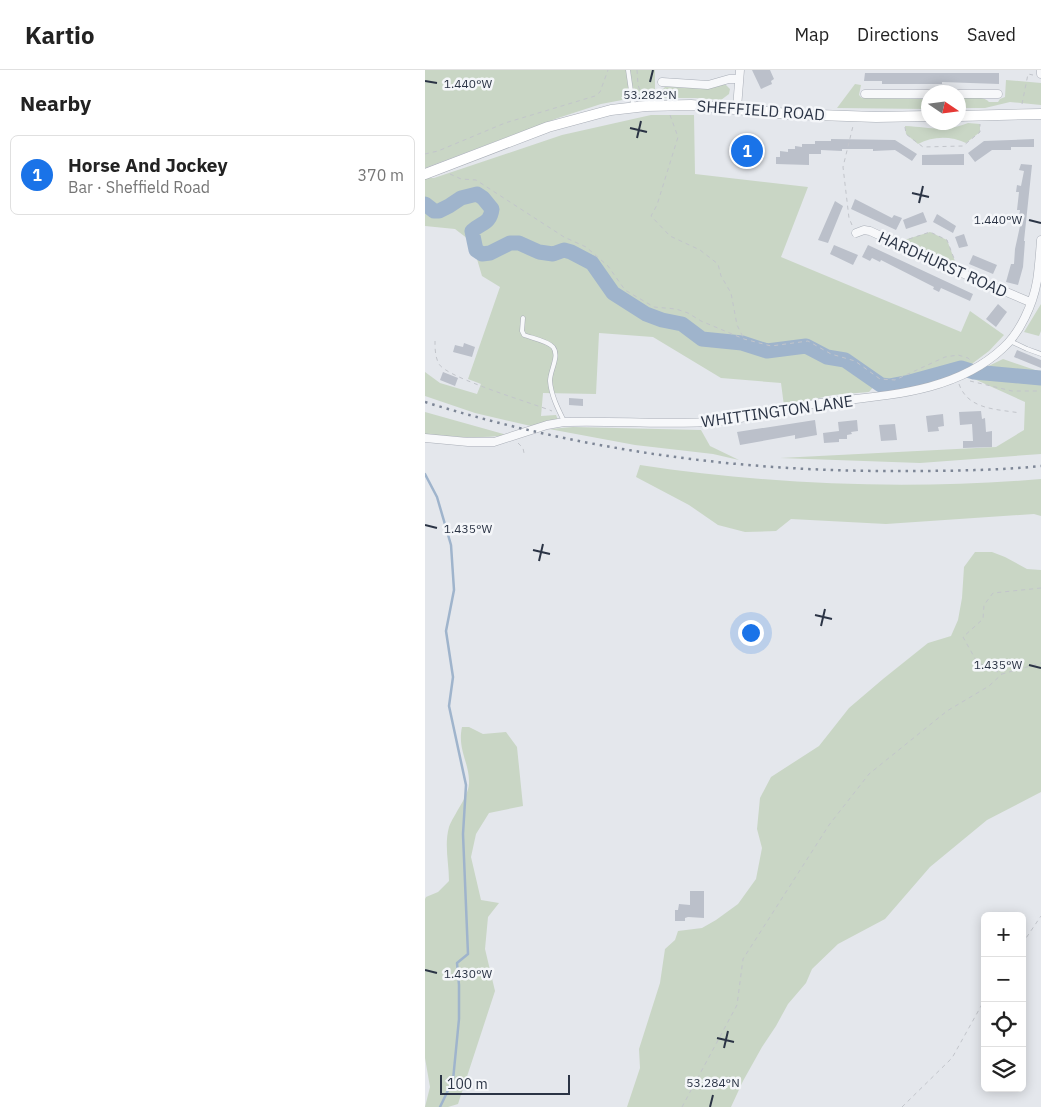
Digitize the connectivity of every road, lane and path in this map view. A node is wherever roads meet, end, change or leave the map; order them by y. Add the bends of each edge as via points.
1 (608, 70) edge
2 (628, 70) edge
3 (637, 70) edge
4 (740, 70) edge
5 (1039, 74) edge
6 (739, 79) junction
7 (662, 82) dead end
8 (865, 94) dead end
9 (921, 94) edge
10 (966, 94) edge
11 (998, 94) dead end
12 (666, 104) junction
13 (646, 106) junction
14 (633, 108) junction
15 (737, 108) junction
16 (1041, 114) edge
17 (981, 115) junction
18 (1021, 115) junction
19 (855, 116) junction
20 (904, 116) junction
21 (921, 116) edge
22 (966, 116) edge
23 (425, 154) edge
24 (442, 167) junction
25 (425, 174) edge
26 (855, 233) joint
27 (1041, 240) edge
28 (897, 243) junction
29 (959, 272) junction
30 (1039, 284) edge
31 (1030, 302) junction
32 (523, 318) dead end
33 (745, 339) junction
34 (435, 341) dead end
35 (1010, 341) junction
36 (1041, 354) edge
37 (977, 367) junction
38 (962, 376) junction
39 (1041, 391) edge
40 (1020, 413) dead end
41 (563, 420) junction
42 (425, 438) edge
43 (508, 438) junction
44 (524, 452) dead end
45 (1041, 588) edge
46 (1041, 663) edge
47 (1002, 674) junction
48 (1041, 916) edge
49 (1026, 938) edge
50 (983, 1002) edge
51 (683, 1107) edge
52 (902, 1107) edge

1 - 23 path via 600,92 595,96 505,123
2 - 14 lane
3 - 13 path
4 - 6 street
5 - 18 path via 1028,74
6 - 7 street via 708,85
6 - 15 street
8 - 9 street
10 - 11 street
12 - 13 main road, SHEFFIELD ROAD
12 - 15 main road, SHEFFIELD ROAD
12 - 33 path via 678,137 651,216 670,236 700,250 718,264
13 - 14 main road, SHEFFIELD ROAD
14 - 24 main road, SHEFFIELD ROAD via 611,110 548,126
15 - 19 main road, SHEFFIELD ROAD
16 - 18 main road
17 - 18 main road
17 - 20 path via 980,132 963,146 923,147 906,134
17 - 22 main road
19 - 20 main road, SHEFFIELD ROAD
19 - 26 path via 843,167 849,218
20 - 21 main road, SHEFFIELD ROAD
24 - 25 main road, SHEFFIELD ROAD
24 - 33 path via 453,177 476,180 564,237 586,247 608,266 625,290 637,298 654,307 689,313 701,322
26 - 28 street, HARDHURST ROAD via 870,231
27 - 30 street, WHITTINGTON LANE
28 - 29 street, HARDHURST ROAD
28 - 29 path via 930,232 947,240
29 - 31 street, HARDHURST ROAD
30 - 31 street, WHITTINGTON LANE
31 - 35 street, WHITTINGTON LANE
32 - 41 lane via 524,335 550,344 556,353 550,380
33 - 37 path via 771,346 808,341 831,354 855,361 880,379 895,380 945,357 957,355 968,358
34 - 41 path via 439,365 445,370 476,385 548,410
35 - 36 lane
35 - 37 street, WHITTINGTON LANE
37 - 38 street, WHITTINGTON LANE
38 - 39 path via 1012,391
38 - 40 path via 962,391 969,401
38 - 41 street, WHITTINGTON LANE via 876,398 827,402 721,421
41 - 43 street, WHITTINGTON LANE
42 - 43 street, WHITTINGTON LANE via 494,442
43 - 44 path via 520,444
45 - 47 path via 993,593 985,605 983,619 963,637 977,662
46 - 47 path
47 - 51 path via 989,686 947,711 869,774 829,825 743,959 737,1005
48 - 49 path
50 - 52 path via 952,1058

